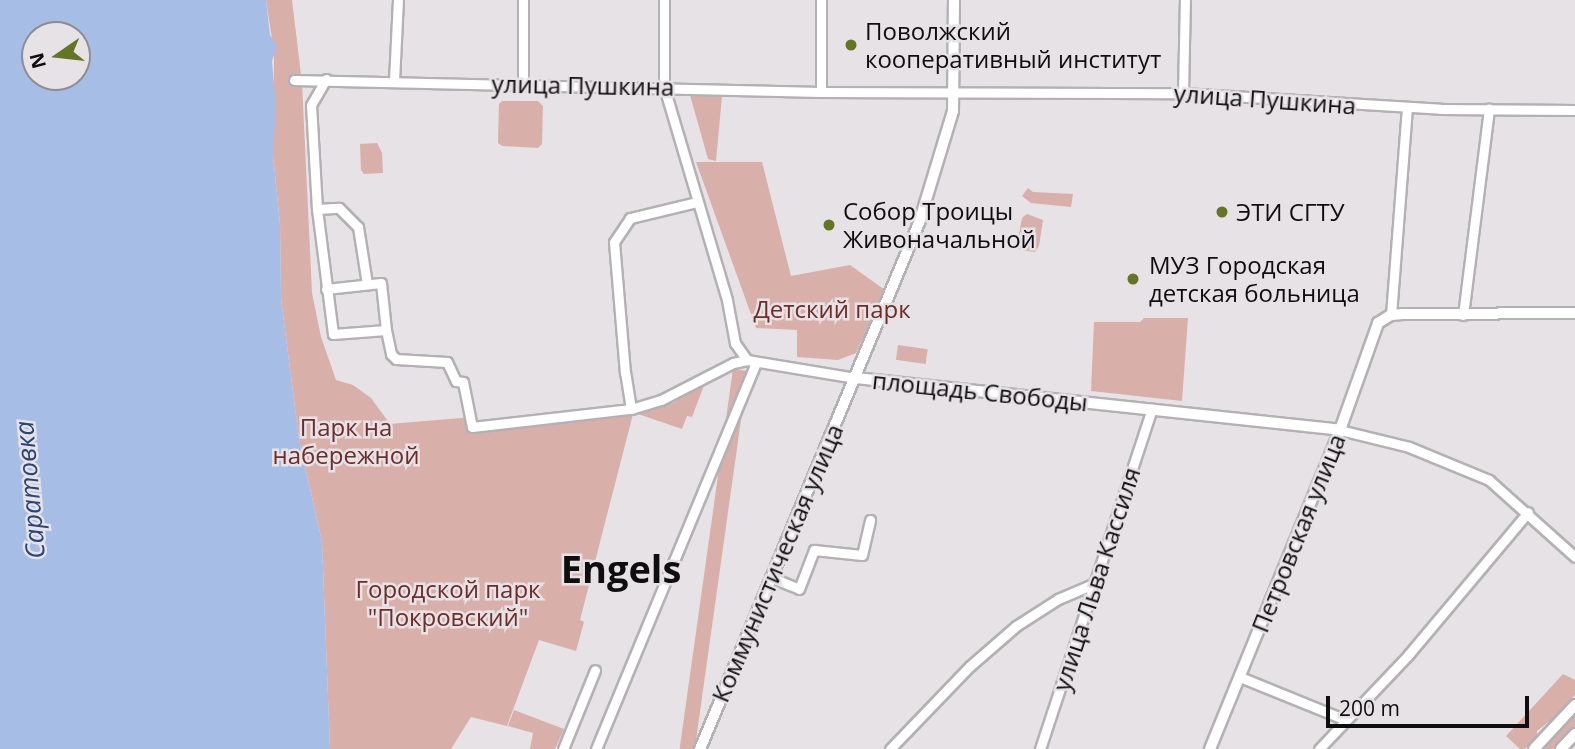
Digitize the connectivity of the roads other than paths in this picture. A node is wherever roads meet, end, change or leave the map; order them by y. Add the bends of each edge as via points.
1 (398, 0) edge
2 (523, 0) edge
3 (664, 0) edge
4 (821, 0) edge
5 (954, 0) edge
6 (1185, 0) edge
7 (326, 79) junction
8 (295, 80) dead end
9 (394, 81) junction
10 (523, 84) junction
11 (664, 88) junction
12 (954, 90) junction
13 (821, 92) junction
14 (1183, 93) junction
15 (1407, 107) junction
16 (1489, 109) junction
17 (1575, 110) edge
18 (697, 202) junction
19 (317, 209) junction
20 (366, 284) junction
21 (326, 289) junction
22 (1575, 313) edge
23 (1463, 314) junction
24 (1387, 316) junction
25 (386, 330) junction
26 (751, 361) junction
27 (856, 377) junction
28 (631, 409) junction
29 (1152, 410) junction
30 (1340, 430) junction
31 (1528, 512) junction
32 (870, 520) dead end
33 (1575, 556) edge
34 (770, 577) junction
35 (1094, 584) junction
36 (595, 670) dead end
37 (1240, 677) junction
38 (1575, 705) edge
39 (1346, 720) junction
40 (1575, 734) edge
41 (563, 749) edge
42 (596, 749) edge
43 (700, 749) edge
44 (890, 749) edge
45 (1040, 749) edge
46 (1210, 749) edge
47 (1319, 749) edge
48 (1534, 749) edge
49 (1561, 749) edge

1 - 9 street
2 - 10 street
3 - 11 street
4 - 13 street
5 - 12 main road, Коммунистическая улица
6 - 14 street
7 - 8 street, улица Пушкина
7 - 9 street, улица Пушкина
7 - 19 street via 311,106
9 - 10 street, улица Пушкина
10 - 11 street, улица Пушкина
11 - 13 street, улица Пушкина
11 - 18 street
12 - 13 street, улица Пушкина
12 - 14 street, улица Пушкина
12 - 27 main road, Коммунистическая улица via 953,111 919,223
14 - 15 street, улица Пушкина
15 - 16 street, улица Пушкина
15 - 24 street
16 - 17 street, улица Пушкина
16 - 23 street
18 - 26 street via 735,343
18 - 28 street via 630,218 614,242
19 - 20 street via 339,208 358,228
19 - 21 street
20 - 21 street
20 - 25 street via 381,283
21 - 25 street via 332,334
22 - 23 main road
23 - 24 main road
24 - 30 main road, Петровская улица via 1370,340
25 - 28 street, площадь Свободы via 396,359 447,362 456,381 463,382 472,427
26 - 27 street, площадь Свободы
26 - 28 street, площадь Свободы via 733,363 661,400
26 - 42 street
27 - 29 main road, площадь Свободы
27 - 34 main road, Коммунистическая улица
29 - 30 main road, площадь Свободы
29 - 35 street, улица Льва Кассиля
30 - 31 street via 1464,467 1489,480
30 - 37 main road, Петровская улица
31 - 33 street
31 - 39 street via 1409,654
32 - 34 street via 862,555 814,550 799,589
34 - 43 main road, Коммунистическая улица
35 - 44 street via 1058,599 1016,626
35 - 45 street, улица Льва Кассиля
36 - 41 street
37 - 39 street
37 - 46 main road, Петровская улица
38 - 48 main road
39 - 47 street
40 - 49 main road

